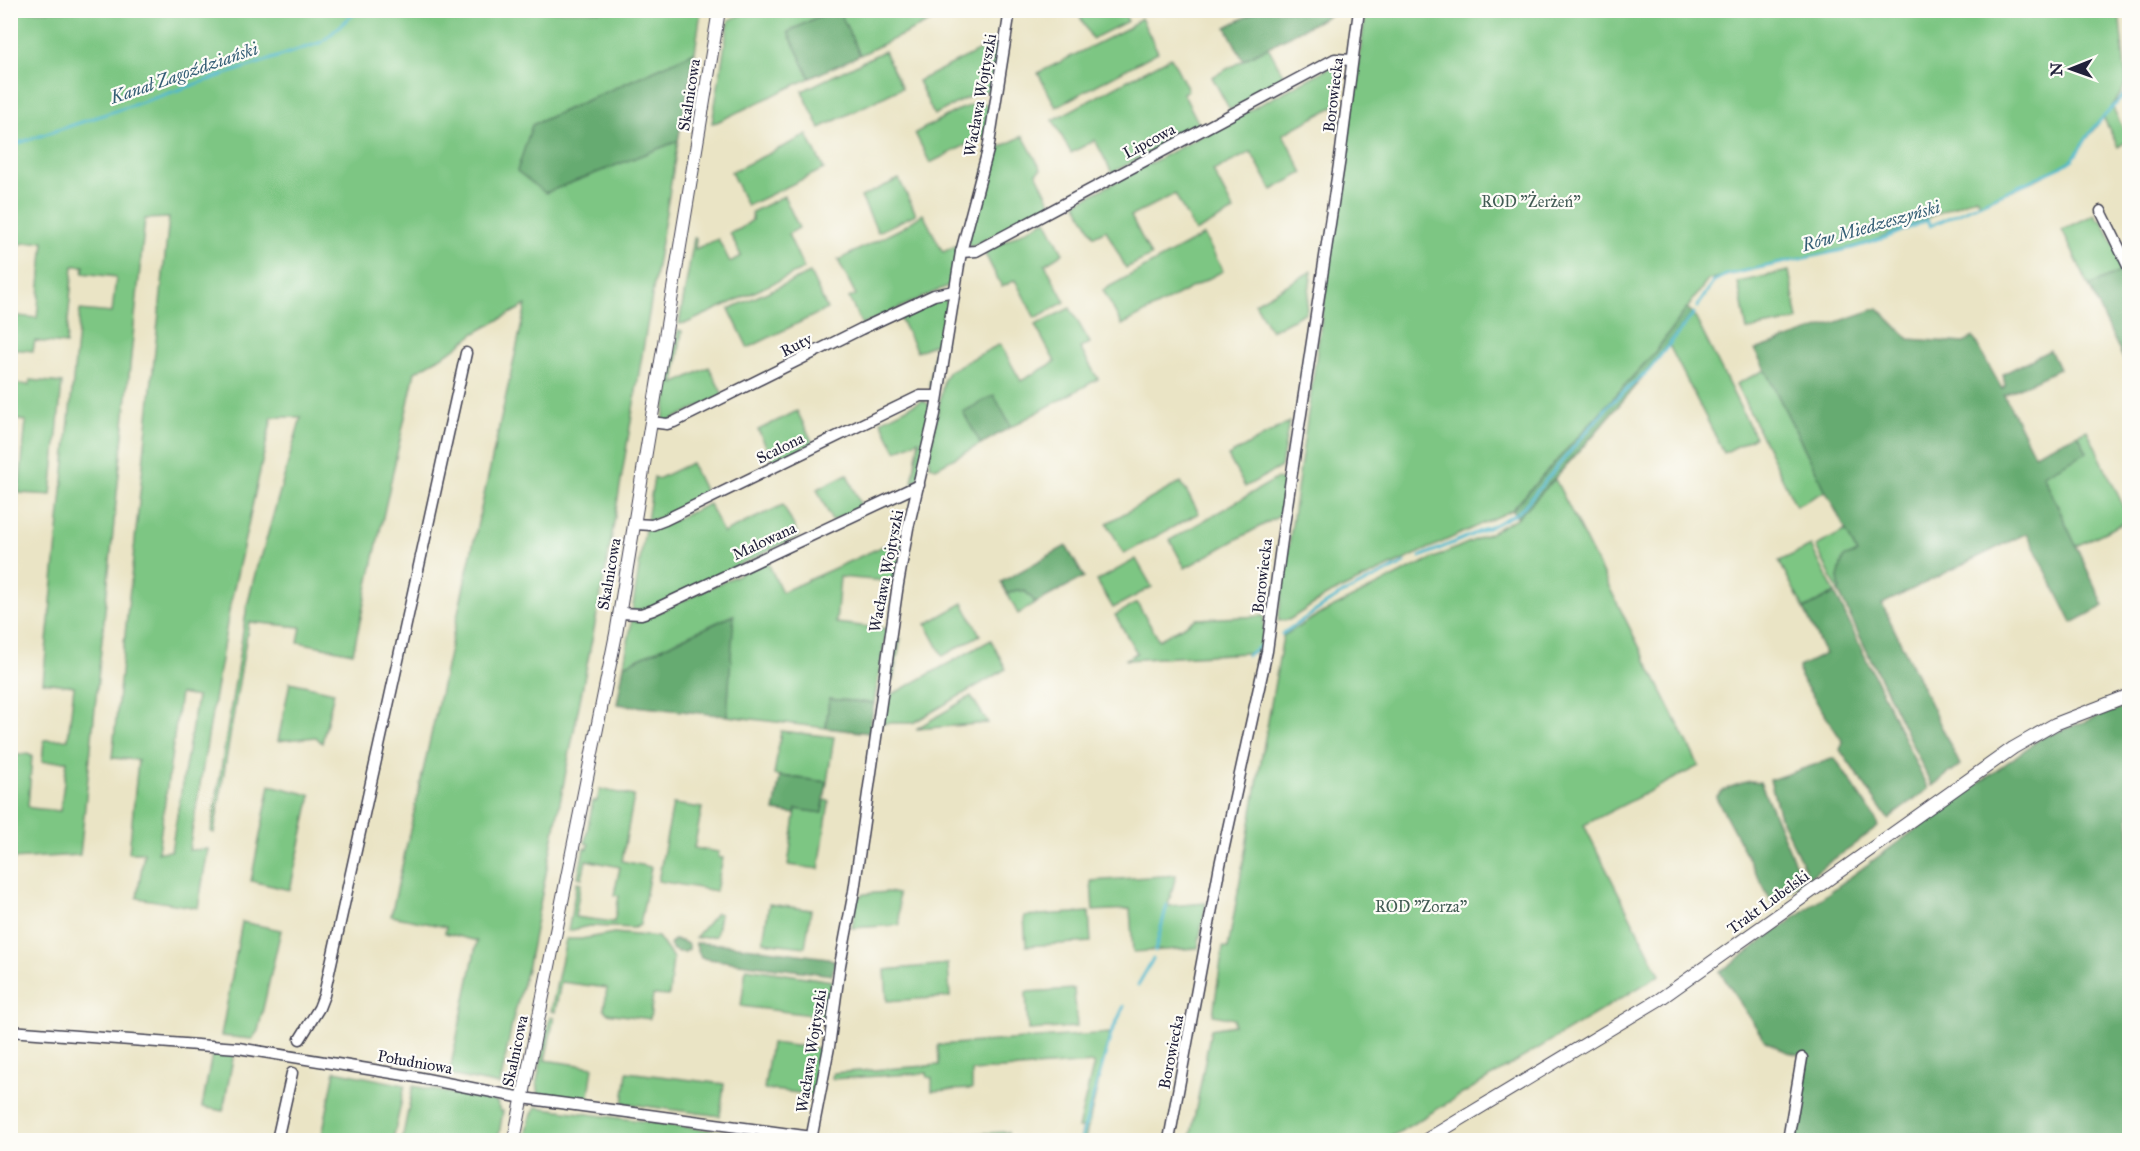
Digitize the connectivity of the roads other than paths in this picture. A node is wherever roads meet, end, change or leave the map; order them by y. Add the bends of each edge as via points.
1 (719, 10) edge
2 (1010, 10) edge
3 (1359, 10) edge
4 (1352, 60) junction
5 (2101, 211) dead end
6 (961, 252) junction
7 (2130, 270) edge
8 (954, 291) junction
9 (466, 353) dead end
10 (937, 396) junction
11 (651, 422) junction
12 (919, 485) junction
13 (635, 524) junction
14 (619, 613) junction
15 (2130, 695) edge
16 (10, 1031) edge
17 (300, 1039) dead end
18 (1802, 1058) dead end
19 (292, 1073) dead end
20 (523, 1098) junction
21 (812, 1139) edge
22 (277, 1140) edge
23 (514, 1140) edge
24 (1169, 1140) edge
25 (1426, 1140) edge
26 (1788, 1140) edge

1 - 11 street, Skalnicowa
2 - 6 street, Wacława Wojtyszki via 988,150
3 - 4 street, Borowiecka
4 - 6 street, Lipcowa via 1335,59 976,251
4 - 24 street, Borowiecka via 1268,651 1220,865
5 - 7 street
6 - 8 street, Wacława Wojtyszki
8 - 10 street, Wacława Wojtyszki
8 - 11 street, Ruty via 934,295 882,319 674,422
9 - 17 street via 324,995
10 - 12 street, Wacława Wojtyszki
10 - 13 street, Scalona via 920,396 665,520 652,525
11 - 13 street, Skalnicowa
12 - 14 street, Malowana via 653,610 641,615
12 - 21 street, Wacława Wojtyszki via 897,584 854,891
13 - 14 street, Skalnicowa
14 - 20 street, Skalnicowa
15 - 25 street, Trakt Lubelski via 2055,724 2013,747 1660,999
16 - 20 street, Południowa via 238,1048
18 - 26 street
19 - 22 street
20 - 21 street, Południowa
20 - 23 street, Skalnicowa

